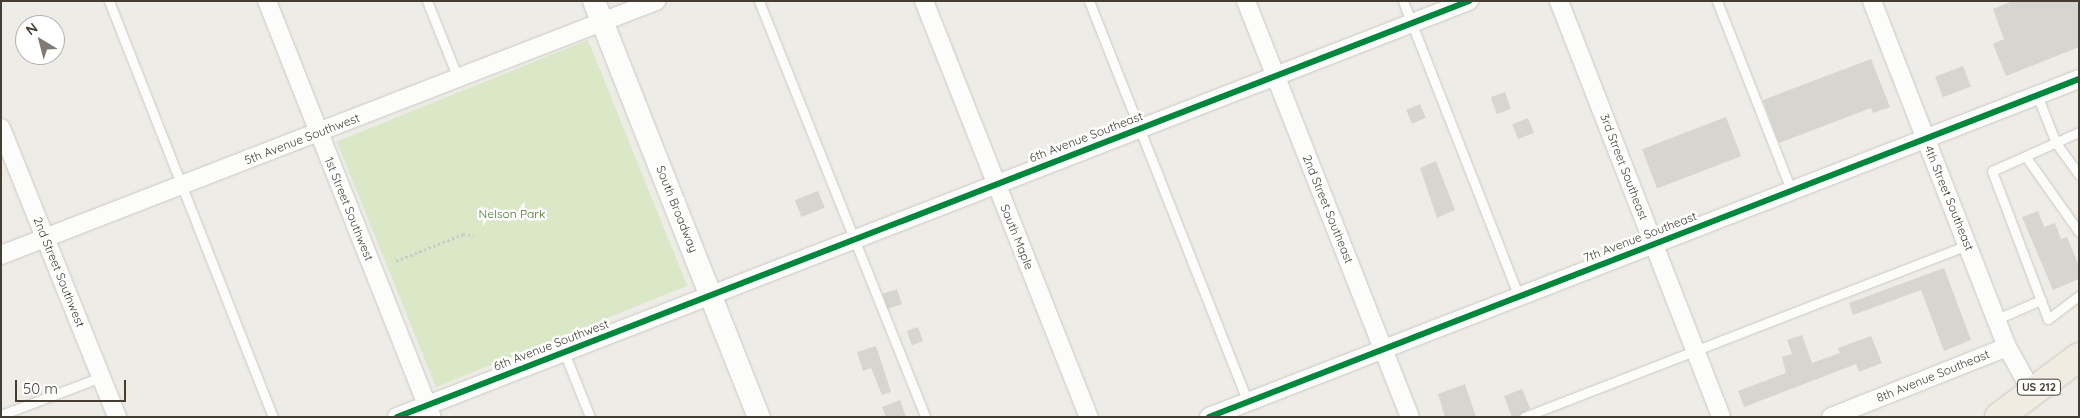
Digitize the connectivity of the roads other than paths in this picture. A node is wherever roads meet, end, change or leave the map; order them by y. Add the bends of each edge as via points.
1 (110, 1) edge
2 (267, 1) edge
3 (427, 1) edge
4 (594, 1) edge
5 (656, 1) edge
6 (759, 1) edge
7 (924, 1) edge
8 (1089, 1) edge
9 (1246, 1) edge
10 (1403, 1) edge
11 (1469, 1) edge
12 (1559, 1) edge
13 (1717, 1) edge
14 (1872, 1) edge
15 (602, 22) junction
16 (1412, 24) junction
17 (1276, 76) junction
18 (458, 78) junction
19 (2079, 79) edge
20 (2037, 95) junction
21 (1, 128) edge
22 (1139, 129) junction
23 (319, 132) junction
24 (2079, 132) edge
25 (1925, 138) junction
26 (2056, 143) junction
27 (2026, 157) junction
28 (2079, 175) edge
29 (996, 183) junction
30 (182, 186) junction
31 (1792, 190) junction
32 (2079, 232) edge
33 (45, 238) junction
34 (854, 239) junction
35 (1654, 244) junction
36 (1967, 245) junction
37 (1, 255) edge
38 (712, 294) junction
39 (1519, 296) junction
40 (2079, 296) edge
41 (2041, 300) junction
42 (1997, 319) junction
43 (2007, 347) junction
44 (1384, 349) junction
45 (1695, 350) junction
46 (564, 352) junction
47 (2079, 357) edge
48 (101, 377) junction
49 (2032, 392) junction
50 (1248, 402) junction
51 (430, 411) edge
52 (1, 415) edge
53 (117, 417) edge
54 (273, 417) edge
55 (398, 417) edge
56 (590, 417) edge
57 (759, 417) edge
58 (925, 417) edge
59 (1089, 417) edge
60 (1209, 417) edge
61 (1410, 417) edge
62 (1524, 417) edge
63 (1720, 417) edge
64 (1831, 417) edge
65 (1999, 417) edge

1 - 30 lane
2 - 23 street, 1st Street Southwest
3 - 18 lane
4 - 15 street, South Broadway
5 - 15 street, 5th Avenue Southwest
6 - 34 lane
7 - 29 street, South Maple
8 - 22 lane
9 - 17 street, 2nd Street Southeast
10 - 16 lane
11 - 16 street, 6th Avenue Southeast
12 - 35 street, 3rd Street Southeast
13 - 31 lane
14 - 25 street, 4th Street Southeast
15 - 18 street, 5th Avenue Southwest
15 - 38 street, South Broadway
16 - 17 street, 6th Avenue Southeast
16 - 39 lane
17 - 22 street, 6th Avenue Southeast
17 - 44 street, 2nd Street Southeast
18 - 23 street, 5th Avenue Southwest
19 - 20 street, 7th Avenue Southeast
20 - 25 street, 7th Avenue Southeast
20 - 26 lane
21 - 33 street, 2nd Street Southwest
22 - 29 street, 6th Avenue Southeast
22 - 50 lane
23 - 30 street, 5th Avenue Southwest
23 - 51 street, 1st Street Southwest
24 - 26 lane
25 - 31 street, 7th Avenue Southeast
25 - 36 street, 4th Street Southeast
26 - 27 lane
26 - 28 lane
27 - 32 lane
27 - 41 lane via 1992,171
29 - 34 street, 6th Avenue Southeast
29 - 59 street, South Maple
30 - 33 street, 5th Avenue Southwest
30 - 54 lane
31 - 35 street, 7th Avenue Southeast
33 - 37 street, 5th Avenue Southwest
33 - 48 street, 2nd Street Southwest
34 - 38 street, 6th Avenue Southeast
34 - 58 lane
35 - 39 street, 7th Avenue Southeast
35 - 45 street, 3rd Street Southeast
36 - 42 street, 4th Street Southeast
36 - 45 lane
38 - 46 street, 6th Avenue Southwest
38 - 57 street, South Broadway
39 - 44 street, 7th Avenue Southeast
40 - 41 lane via 2048,319
41 - 42 lane
42 - 43 street, 4th Street Southeast
43 - 49 street, 4th Street Southeast
43 - 64 street, 8th Avenue Southeast
44 - 50 street, 7th Avenue Southeast
44 - 61 street, 2nd Street Southeast
45 - 62 lane
45 - 63 street, 3rd Street Southeast
46 - 51 street, 6th Avenue Southwest
46 - 56 lane
47 - 49 main road, US 212
48 - 52 lane
48 - 53 street, 2nd Street Southwest
49 - 65 main road, US 212
50 - 60 street, 7th Avenue Southeast
51 - 55 street, 6th Avenue Southwest

